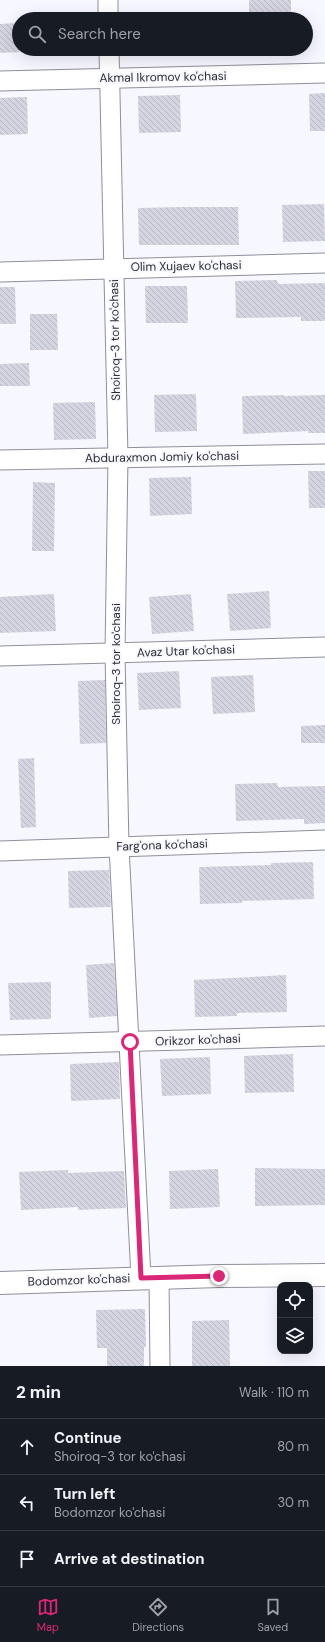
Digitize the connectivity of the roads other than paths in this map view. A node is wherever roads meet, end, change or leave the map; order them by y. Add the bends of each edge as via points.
1 (108, 0) edge
2 (108, 12) edge
3 (109, 56) edge
4 (325, 73) edge
5 (109, 78) junction
6 (0, 81) edge
7 (325, 263) edge
8 (114, 268) junction
9 (0, 272) edge
10 (325, 454) edge
11 (118, 457) junction
12 (0, 460) edge
13 (325, 647) edge
14 (115, 653) junction
15 (0, 656) edge
16 (325, 840) edge
17 (119, 847) junction
18 (0, 851) edge
19 (325, 1036) edge
20 (130, 1042) junction
21 (0, 1045) edge
22 (325, 1275) edge
23 (150, 1278) junction
24 (0, 1282) edge
25 (160, 1366) edge

1 - 2 street
3 - 5 street, Shoiroq-3 tor ko'chasi
4 - 5 street, Akmal Ikromov ko'chasi
5 - 6 street, Akmal Ikromov ko'chasi
5 - 8 street, Shoiroq-3 tor ko'chasi
7 - 8 street, Olim Xujaev ko'chasi
8 - 9 street, Olim Xujaev ko'chasi
8 - 11 street, Shoiroq-3 tor ko'chasi
10 - 11 street, Abduraxmon Jomiy ko'chasi
11 - 12 street, Abduraxmon Jomiy ko'chasi
11 - 14 street, Shoiroq-3 tor ko'chasi
13 - 14 street, Avaz Utar ko'chasi
14 - 15 street, Avaz Utar ko'chasi
14 - 17 street, Shoiroq-3 tor ko'chasi
16 - 17 street, Farg'ona ko'chasi
17 - 18 street, Farg'ona ko'chasi
17 - 20 street, Shoiroq-3 tor ko'chasi
19 - 20 street, Orikzor ko'chasi
20 - 21 street, Orikzor ko'chasi
20 - 23 street, Shoiroq-3 tor ko'chasi
22 - 23 street, Bodomzor ko'chasi
23 - 24 street, Bodomzor ko'chasi
23 - 25 street, Shoiroq-3 tor ko'chasi

